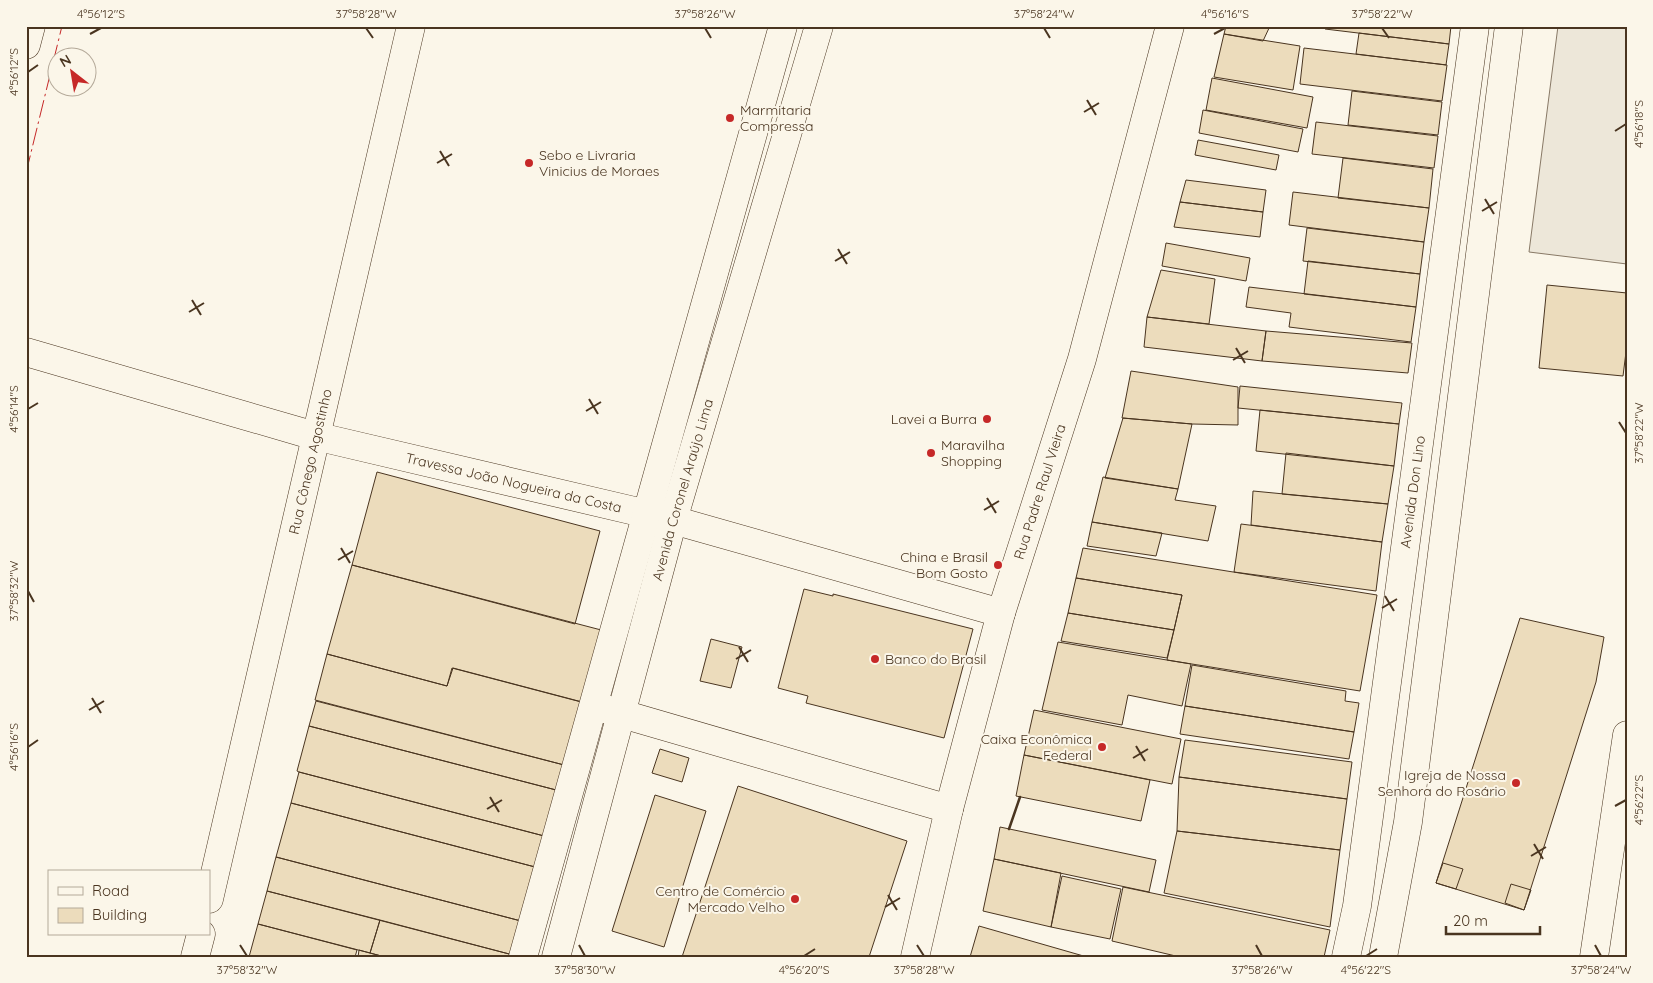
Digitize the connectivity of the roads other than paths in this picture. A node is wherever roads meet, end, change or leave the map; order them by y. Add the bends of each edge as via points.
1 (31, 26) edge
2 (411, 26) edge
3 (783, 26) edge
4 (819, 26) edge
5 (1170, 26) edge
6 (1475, 26) edge
7 (1509, 26) edge
8 (26, 45) edge
9 (716, 263) junction
10 (747, 271) junction
11 (26, 352) edge
12 (315, 436) junction
13 (646, 514) junction
14 (673, 520) junction
15 (1001, 613) junction
16 (594, 707) junction
17 (622, 714) junction
18 (1627, 735) edge
19 (949, 809) junction
20 (210, 894) edge
21 (200, 936) edge
22 (195, 957) edge
23 (523, 957) edge
24 (556, 957) edge
25 (915, 957) edge
26 (1346, 957) edge
27 (1383, 957) edge
28 (1594, 957) edge

1 - 8 street
2 - 12 street, Rua Cônego Agostinho
3 - 9 street, Avenida Coronel Araújo Lima
4 - 10 street, Avenida Coronel Araújo Lima
5 - 15 street, Rua Padre Raul Vieira via 1082,359
6 - 26 street, Avenida Don Lino via 1357,906
7 - 27 street via 1408,822
9 - 10 street
9 - 13 street, Avenida Coronel Araújo Lima
10 - 14 street, Avenida Coronel Araújo Lima
11 - 12 street, Travessa João Nogueira da Costa
12 - 13 street, Travessa João Nogueira da Costa
12 - 20 street, Rua Cônego Agostinho
13 - 14 street, Travessa João Nogueira da Costa
13 - 16 street, Avenida Coronel Araújo Lima
14 - 15 street, Travessa João Nogueira da Costa
14 - 17 street, Avenida Coronel Araújo Lima
15 - 19 street, Rua Padre Raul Vieira
16 - 17 street
16 - 23 street, Avenida Coronel Araújo Lima
17 - 19 street
17 - 24 street, Avenida Coronel Araújo Lima
18 - 28 street
19 - 25 street, Rua Padre Raul Vieira
21 - 22 street

